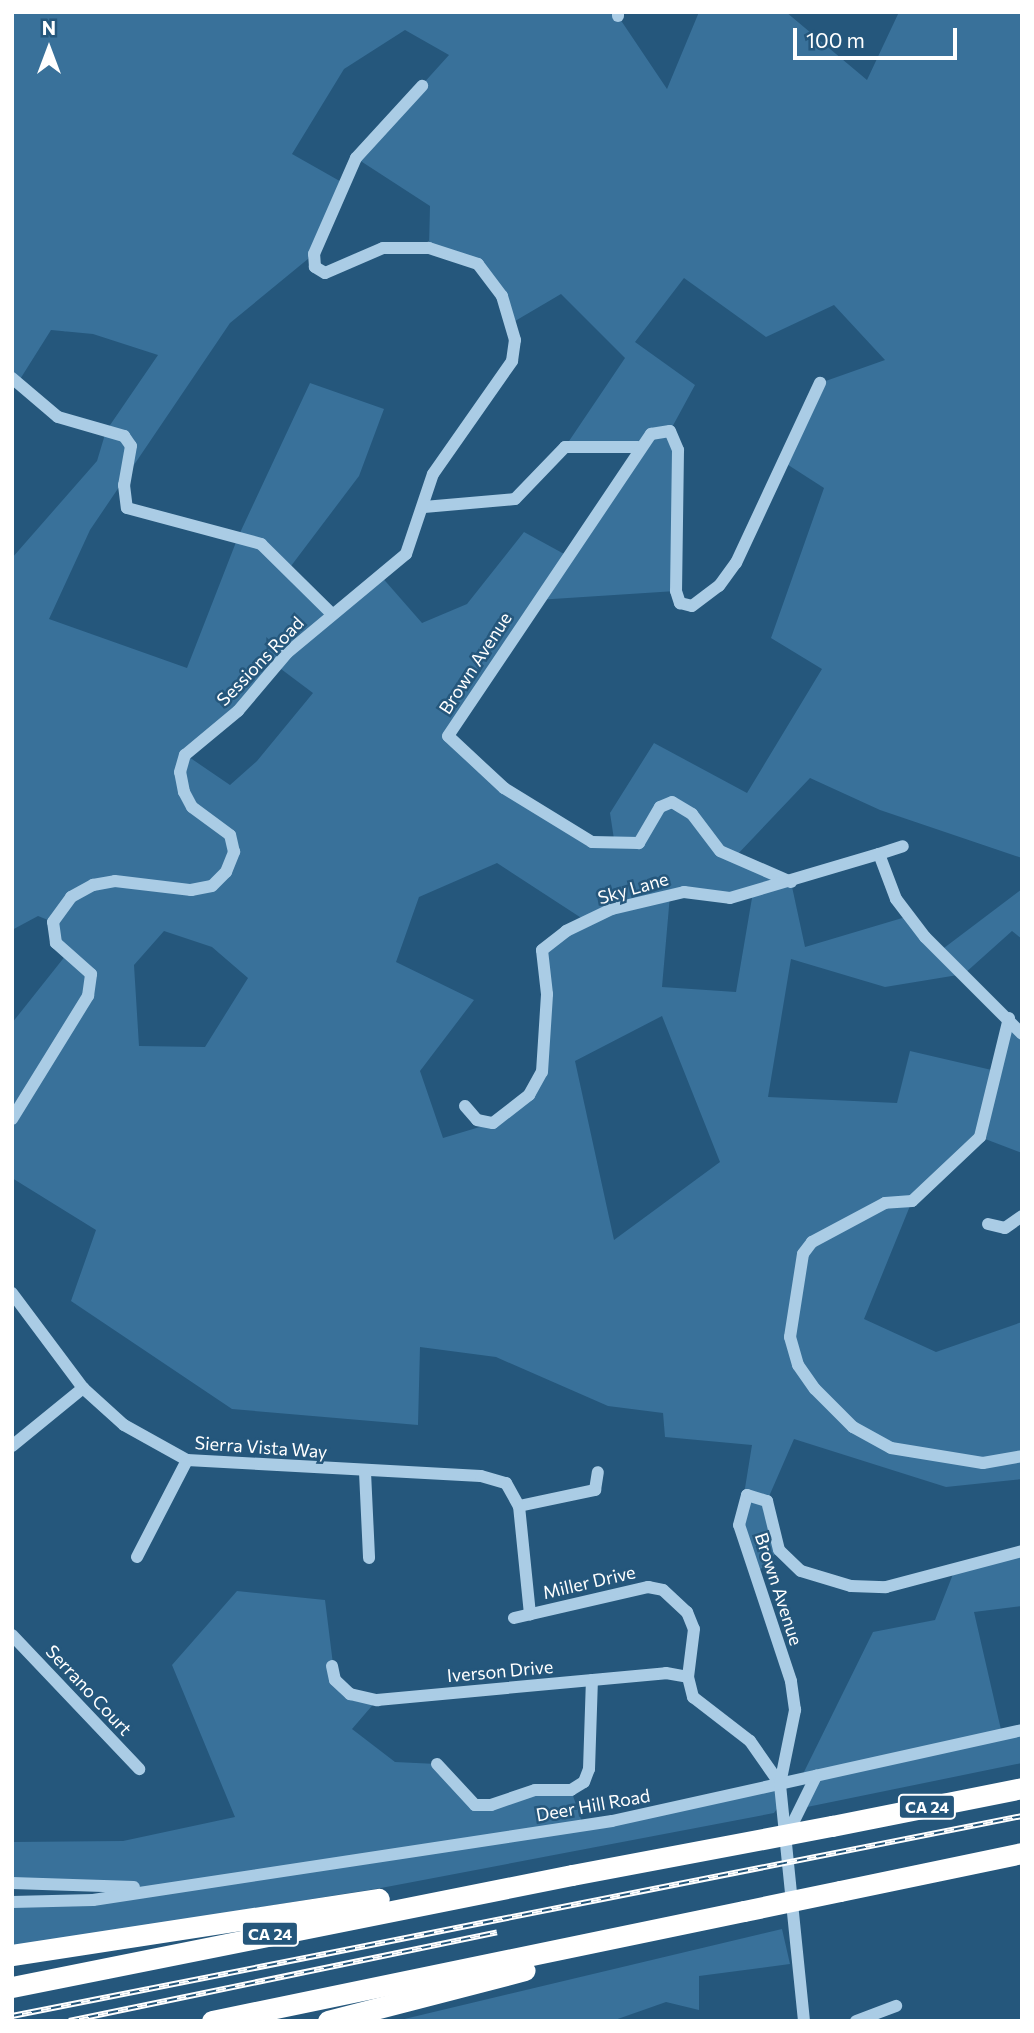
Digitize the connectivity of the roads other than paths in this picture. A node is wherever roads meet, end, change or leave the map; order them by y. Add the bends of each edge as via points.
1 (422, 86) dead end
2 (12, 378) edge
3 (820, 383) dead end
4 (638, 447) junction
5 (424, 507) junction
6 (332, 614) junction
7 (903, 846) dead end
8 (879, 855) junction
9 (791, 882) junction
10 (1009, 1018) junction
11 (1022, 1034) edge
12 (465, 1106) dead end
13 (12, 1119) edge
14 (1022, 1216) edge
15 (988, 1224) dead end
16 (12, 1293) edge
17 (83, 1388) junction
18 (12, 1446) edge
19 (1022, 1456) edge
20 (187, 1460) junction
21 (365, 1472) junction
22 (598, 1472) dead end
23 (519, 1506) junction
24 (1022, 1551) edge
25 (137, 1557) dead end
26 (369, 1558) dead end
27 (530, 1614) junction
28 (514, 1618) dead end
29 (12, 1635) edge
30 (332, 1666) dead end
31 (688, 1677) junction
32 (592, 1680) junction
33 (1022, 1730) edge
34 (437, 1764) dead end
35 (139, 1769) dead end
36 (816, 1776) junction
37 (780, 1784) junction
38 (1022, 1787) edge
39 (787, 1836) junction
40 (1022, 1853) edge
41 (12, 1883) edge
42 (528, 1884) junction
43 (165, 1888) junction
44 (12, 1902) edge
45 (661, 1931) junction
46 (12, 1955) edge
47 (12, 1987) edge
48 (896, 2007) dead end
49 (212, 2021) edge
50 (328, 2021) edge
51 (804, 2021) edge
52 (856, 2021) edge

1 - 5 street via 356,158 314,254 316,267 326,273 383,248 429,248 478,264 502,296 515,340 512,361 433,474
2 - 6 street, Sessions Road via 58,417 124,436 131,446 124,485 127,508 261,544
3 - 4 street via 736,563 710,596 692,606 680,604 676,591 678,450 670,431 661,430
4 - 5 street via 565,447 515,499
4 - 9 street, Brown Avenue via 448,736 504,788 592,842 639,843 660,807 672,802 692,814 720,851
5 - 6 street via 406,554
6 - 13 street, Sessions Road via 287,653 239,711 185,755 180,772 192,807 230,835 233,852 226,872 212,886 191,890 116,881 93,885 71,897 53,922 56,943 91,974 88,996
7 - 8 street, Sky Lane
8 - 9 street, Sky Lane
8 - 10 street via 896,899 925,937
9 - 12 street, Sky Lane via 730,898 684,892 612,909 566,931 542,950 547,994 542,1072 528,1095 493,1123 477,1120
10 - 11 street
10 - 19 street via 980,1137 912,1201 885,1203 812,1242 803,1254 790,1337 798,1366 815,1389 853,1427 891,1448 983,1463
14 - 15 street via 1005,1228
16 - 17 street, Sierra Vista Way
17 - 18 street
17 - 20 street, Sierra Vista Way via 124,1425
20 - 21 street, Sierra Vista Way
20 - 25 street
21 - 23 street, Sierra Vista Way via 481,1476 506,1483
21 - 26 street
22 - 23 street via 595,1490
23 - 27 street, Miller Drive
24 - 37 street, Brown Avenue via 886,1587 851,1586 801,1571 779,1550 766,1501 747,1495 739,1525 791,1681 795,1710
27 - 28 street, Miller Drive
27 - 31 street, Miller Drive via 648,1587 663,1590 687,1612 694,1629
29 - 35 street, Serrano Court
30 - 32 street, Iverson Drive via 335,1680 351,1695 377,1700
31 - 32 street, Iverson Drive via 666,1673
31 - 37 street via 693,1697 750,1741
32 - 34 street via 589,1769 584,1782 571,1790 535,1790 491,1805 475,1805
33 - 36 street, Deer Hill Road
36 - 37 street, Deer Hill Road
36 - 39 street
37 - 39 street, Brown Avenue
37 - 43 street, Deer Hill Road via 612,1821
38 - 42 highway, CA 24, bridge
39 - 51 street, Brown Avenue
40 - 45 highway, bridge
41 - 43 street, Deer Hill Road
42 - 46 highway via 327,1906
42 - 47 highway, CA 24
43 - 44 street, Deer Hill Road via 93,1900
45 - 49 highway
45 - 50 highway
48 - 52 street

